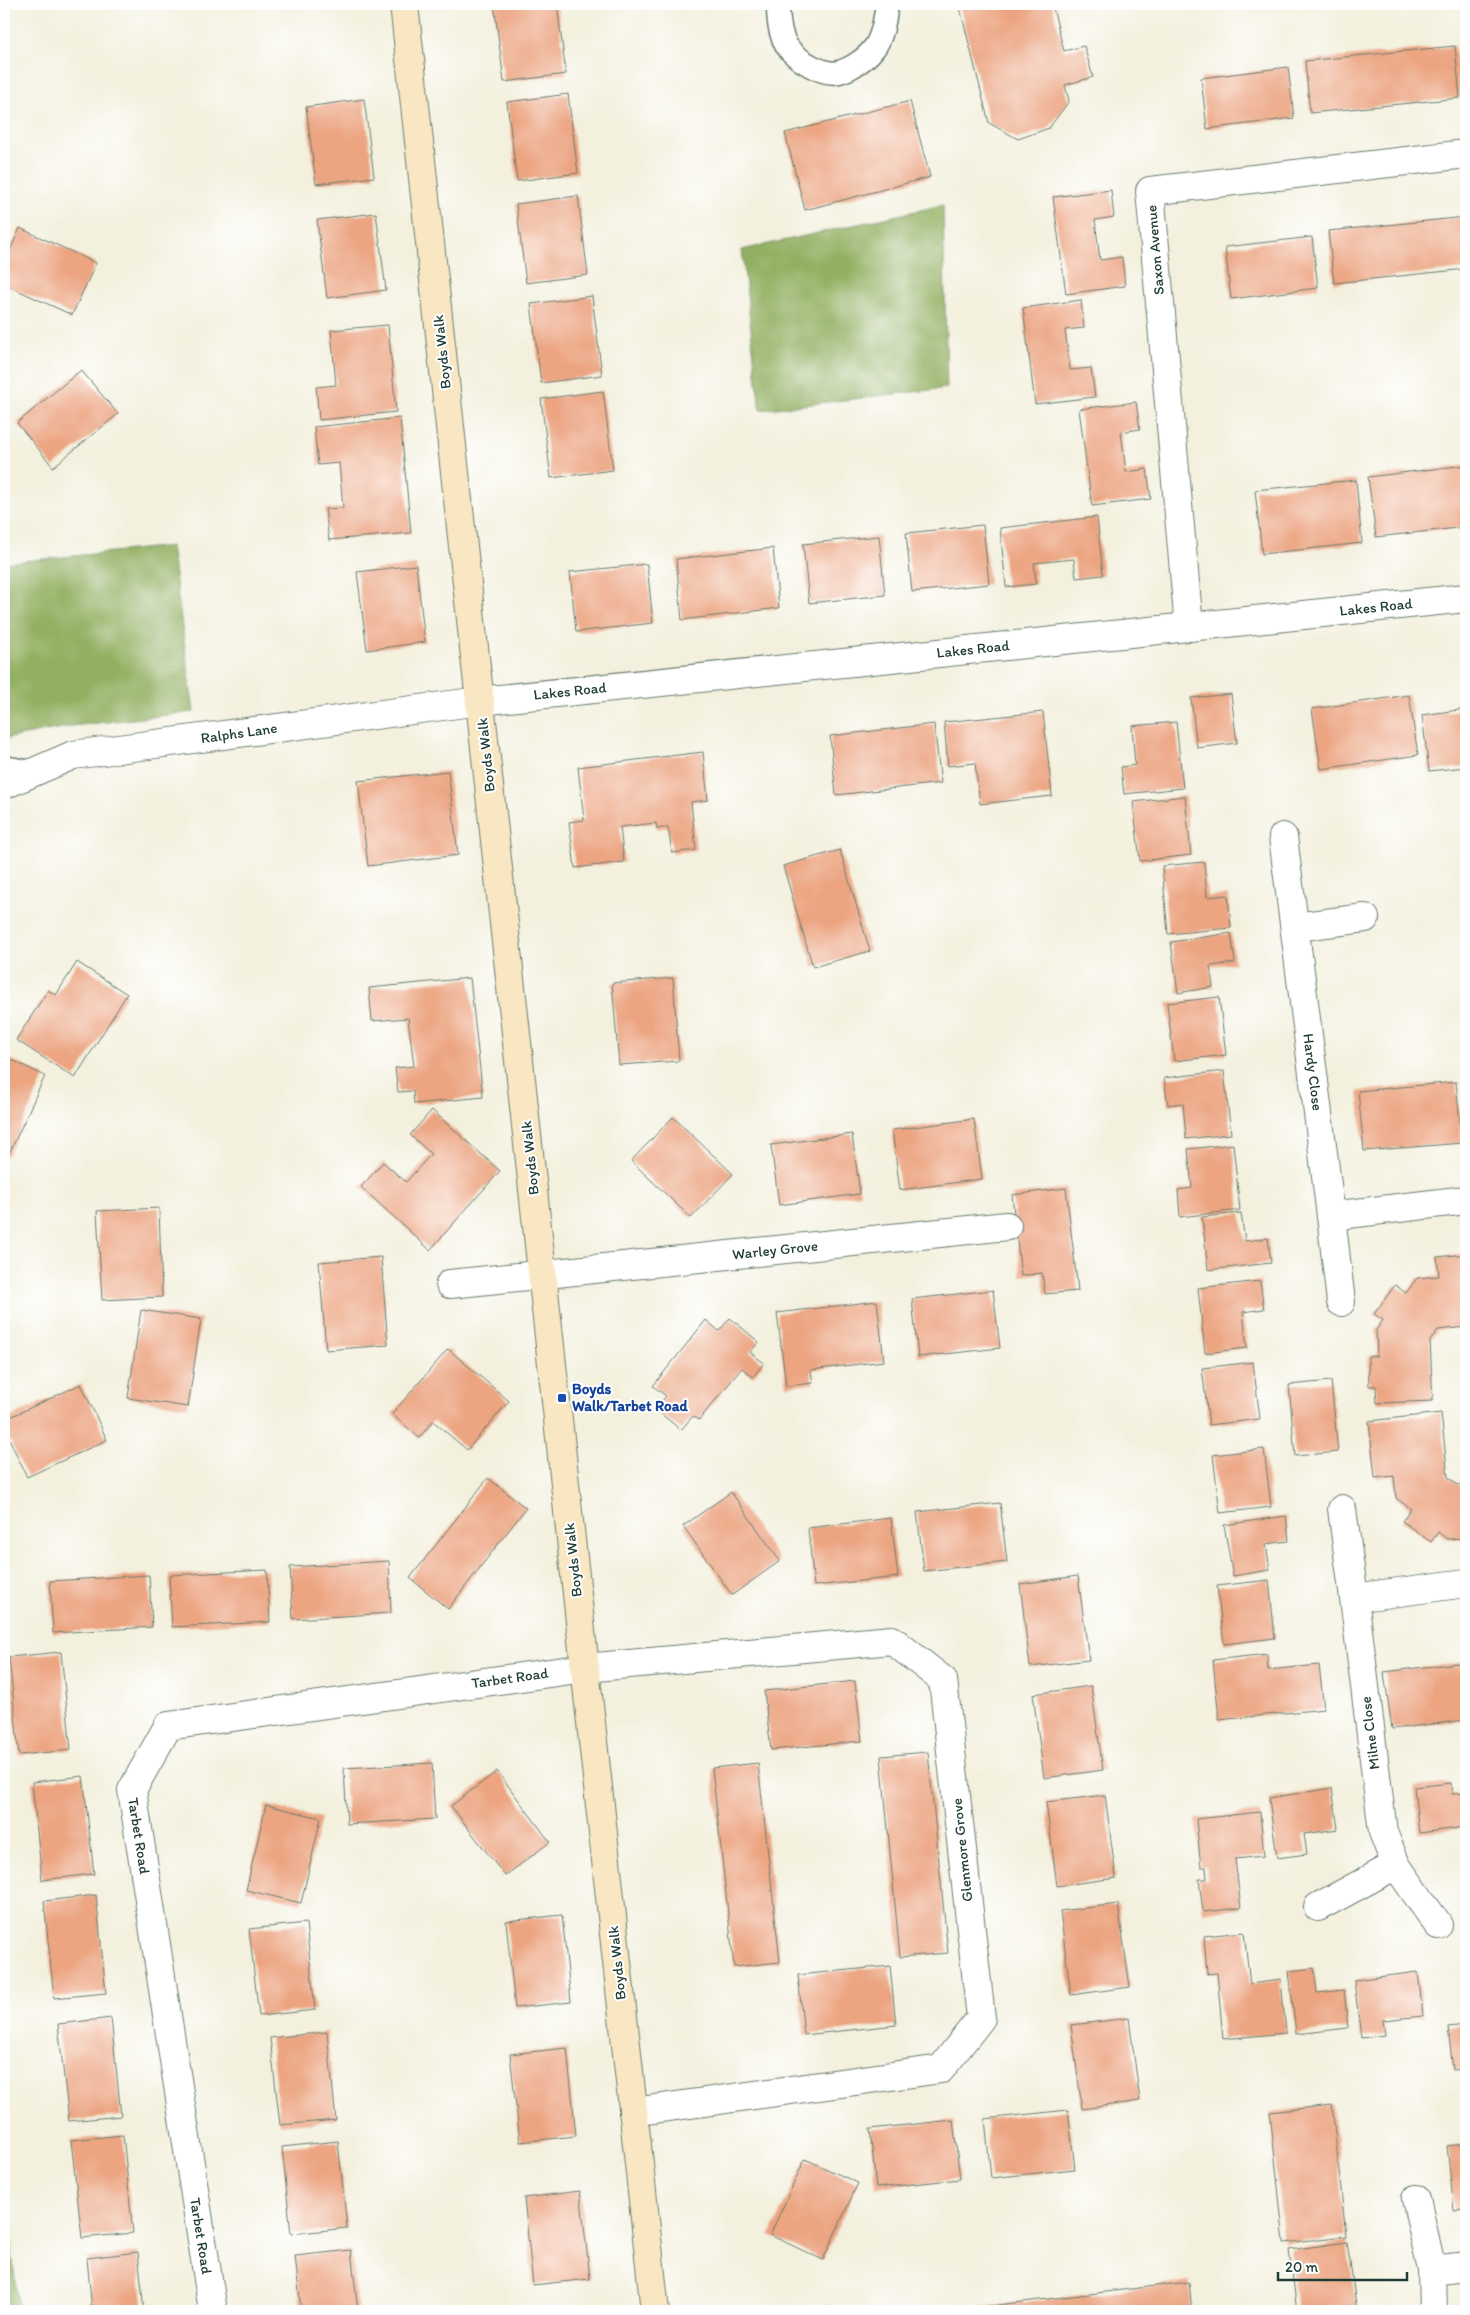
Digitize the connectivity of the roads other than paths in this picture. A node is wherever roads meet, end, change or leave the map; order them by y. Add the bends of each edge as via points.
1 (404, 4) edge
2 (778, 4) edge
3 (887, 4) edge
4 (1466, 154) edge
5 (1466, 598) edge
6 (1190, 627) junction
7 (480, 701) junction
8 (4, 767) edge
9 (32, 772) junction
10 (4, 784) edge
11 (1283, 837) dead end
12 (1365, 918) dead end
13 (1295, 927) junction
14 (1466, 1200) edge
15 (1331, 1216) junction
16 (1007, 1226) dead end
17 (542, 1274) junction
18 (450, 1284) dead end
19 (1341, 1302) dead end
20 (1342, 1509) dead end
21 (1466, 1583) edge
22 (1354, 1598) junction
23 (585, 1668) junction
24 (1396, 1865) junction
25 (1318, 1907) dead end
26 (1438, 1925) dead end
27 (633, 2112) junction
28 (1416, 2199) dead end
29 (1466, 2266) edge
30 (1432, 2270) junction
31 (213, 2311) edge
32 (655, 2311) edge
33 (1433, 2311) edge

1 - 7 street, Boyds Walk
2 - 3 lane via 779,26 787,46 798,58 815,68 838,72 855,65 875,48
4 - 6 street, Saxon Avenue via 1150,191
5 - 6 street, Lakes Road
6 - 7 street, Lakes Road
7 - 9 street, Ralphs Lane via 73,755
7 - 17 street, Boyds Walk
8 - 9 lane
9 - 10 street, Ralphs Lane
11 - 13 street, Hardy Close
12 - 13 street
13 - 15 street, Hardy Close
14 - 15 street
15 - 19 street, Hardy Close
16 - 17 street, Warley Grove
17 - 18 street, Warley Grove
17 - 23 street, Boyds Walk
20 - 22 street, Milne Close
21 - 22 street
22 - 24 street, Milne Close via 1383,1832
23 - 27 street, Boyds Walk
23 - 27 street, Glenmore Grove via 892,1640 943,1680 980,2008 981,2018 941,2069
23 - 31 street, Tarbet Road via 168,1726 132,1790
24 - 25 street
24 - 26 street, Milne Close
27 - 32 street, Boyds Walk
28 - 30 street
29 - 30 street
30 - 33 street

